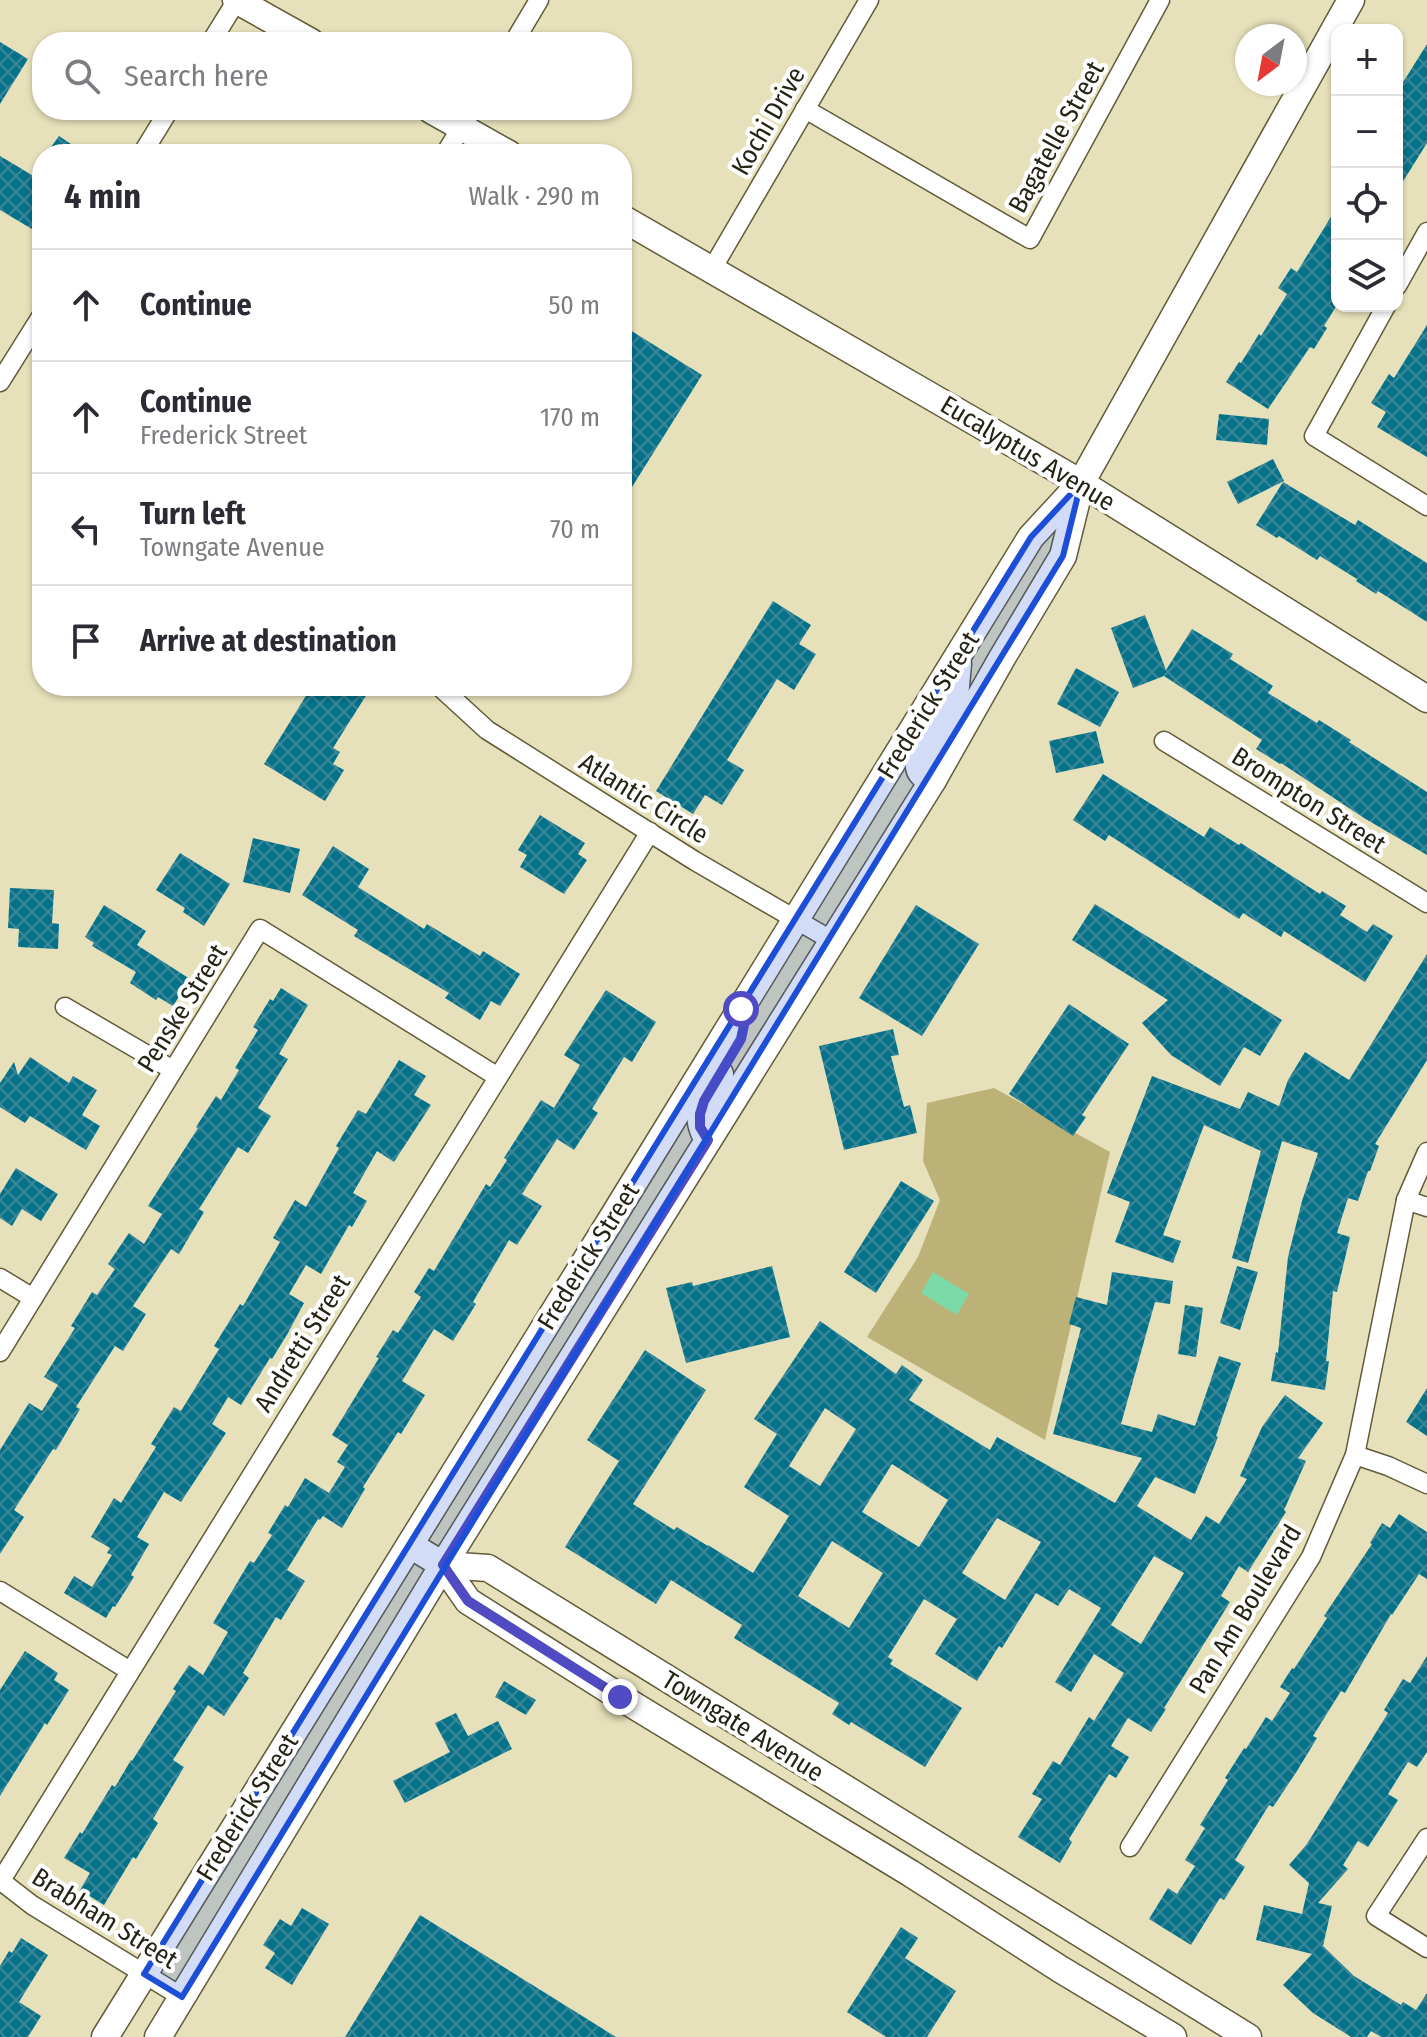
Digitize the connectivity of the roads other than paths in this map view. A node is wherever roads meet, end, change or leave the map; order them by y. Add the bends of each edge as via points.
1 (237, 0) edge
2 (539, 0) edge
3 (869, 0) edge
4 (1160, 0) edge
5 (1351, 0) edge
6 (217, 32) edge
7 (293, 32) edge
8 (520, 32) edge
9 (805, 109) junction
10 (163, 120) edge
11 (466, 120) edge
12 (468, 120) edge
13 (148, 144) edge
14 (451, 144) edge
15 (497, 144) edge
16 (632, 224) edge
17 (1427, 232) edge
18 (712, 269) junction
19 (1403, 275) edge
20 (1383, 312) edge
21 (32, 331) edge
22 (0, 382) edge
23 (1081, 483) junction
24 (1427, 506) edge
25 (958, 656) junction
26 (450, 696) edge
27 (1427, 699) edge
28 (1164, 741) dead end
29 (933, 780) junction
30 (650, 832) junction
31 (1427, 903) edge
32 (795, 920) junction
33 (831, 940) junction
34 (65, 1007) dead end
35 (741, 1009) junction
36 (173, 1070) junction
37 (498, 1077) junction
38 (708, 1140) junction
39 (1427, 1152) edge
40 (1406, 1200) junction
41 (1427, 1207) edge
42 (0, 1278) edge
43 (33, 1298) junction
44 (0, 1352) edge
45 (1355, 1455) junction
46 (1427, 1484) edge
47 (410, 1545) junction
48 (443, 1565) junction
49 (0, 1591) edge
50 (130, 1671) junction
51 (760, 1782) junction
52 (1427, 1838) edge
53 (937, 1846) junction
54 (1130, 1847) dead end
55 (0, 1882) edge
56 (1080, 1935) junction
57 (1427, 1948) edge
58 (1060, 1969) junction
59 (144, 1974) junction
60 (182, 1997) junction
61 (105, 2037) edge
62 (158, 2037) edge
63 (1173, 2037) edge
64 (1248, 2037) edge

1 - 6 street
1 - 7 main road
2 - 8 street
3 - 9 street, Kochi Drive
4 - 9 street, Bagatelle Street via 1030,239
5 - 23 main road, Frederick Street
9 - 18 street, Kochi Drive
10 - 13 street
11 - 14 street
12 - 15 main road
16 - 18 main road, Eucalyptus Avenue
17 - 19 street
18 - 23 main road, Eucalyptus Avenue
20 - 24 street via 1314,436
21 - 22 street
23 - 25 main road, Frederick Street via 1031,537
23 - 27 main road, Eucalyptus Avenue
23 - 29 main road, Frederick Street via 1063,556
25 - 29 main road via 951,708 919,763 922,774
25 - 32 main road, Frederick Street
26 - 30 street, Atlantic Circle via 487,730
28 - 31 street, Brompton Street
29 - 33 main road, Frederick Street
30 - 32 street, Atlantic Circle
30 - 37 street, Andretti Street
32 - 33 street, Atlantic Circle
32 - 35 main road, Frederick Street
33 - 38 main road, Frederick Street
34 - 36 street
35 - 38 main road via 741,1039 700,1114
35 - 47 main road, Frederick Street
36 - 37 street, Penske Street via 260,929
36 - 43 street, Penske Street
37 - 50 street, Andretti Street
38 - 48 main road, Frederick Street
39 - 40 street, Pan Am Boulevard
40 - 41 street
40 - 45 street, Pan Am Boulevard
42 - 43 street
43 - 44 street, Penske Street
45 - 46 street
45 - 54 street, Pan Am Boulevard via 1311,1557
47 - 48 main road
47 - 59 main road, Frederick Street
48 - 51 main road, Towngate Avenue via 468,1601
48 - 53 main road, Towngate Avenue via 488,1568
48 - 60 main road, Frederick Street
49 - 50 street
50 - 55 street, Andretti Street
51 - 53 main road via 790,1781 907,1850
51 - 58 main road, Towngate Avenue
52 - 57 street via 1376,1916
53 - 56 main road, Towngate Avenue
55 - 59 street, Brabham Street
56 - 58 main road
56 - 64 main road, Towngate Avenue
58 - 63 main road, Towngate Avenue
59 - 60 street, Brabham Street
59 - 61 main road, Frederick Street
60 - 62 main road, Frederick Street

